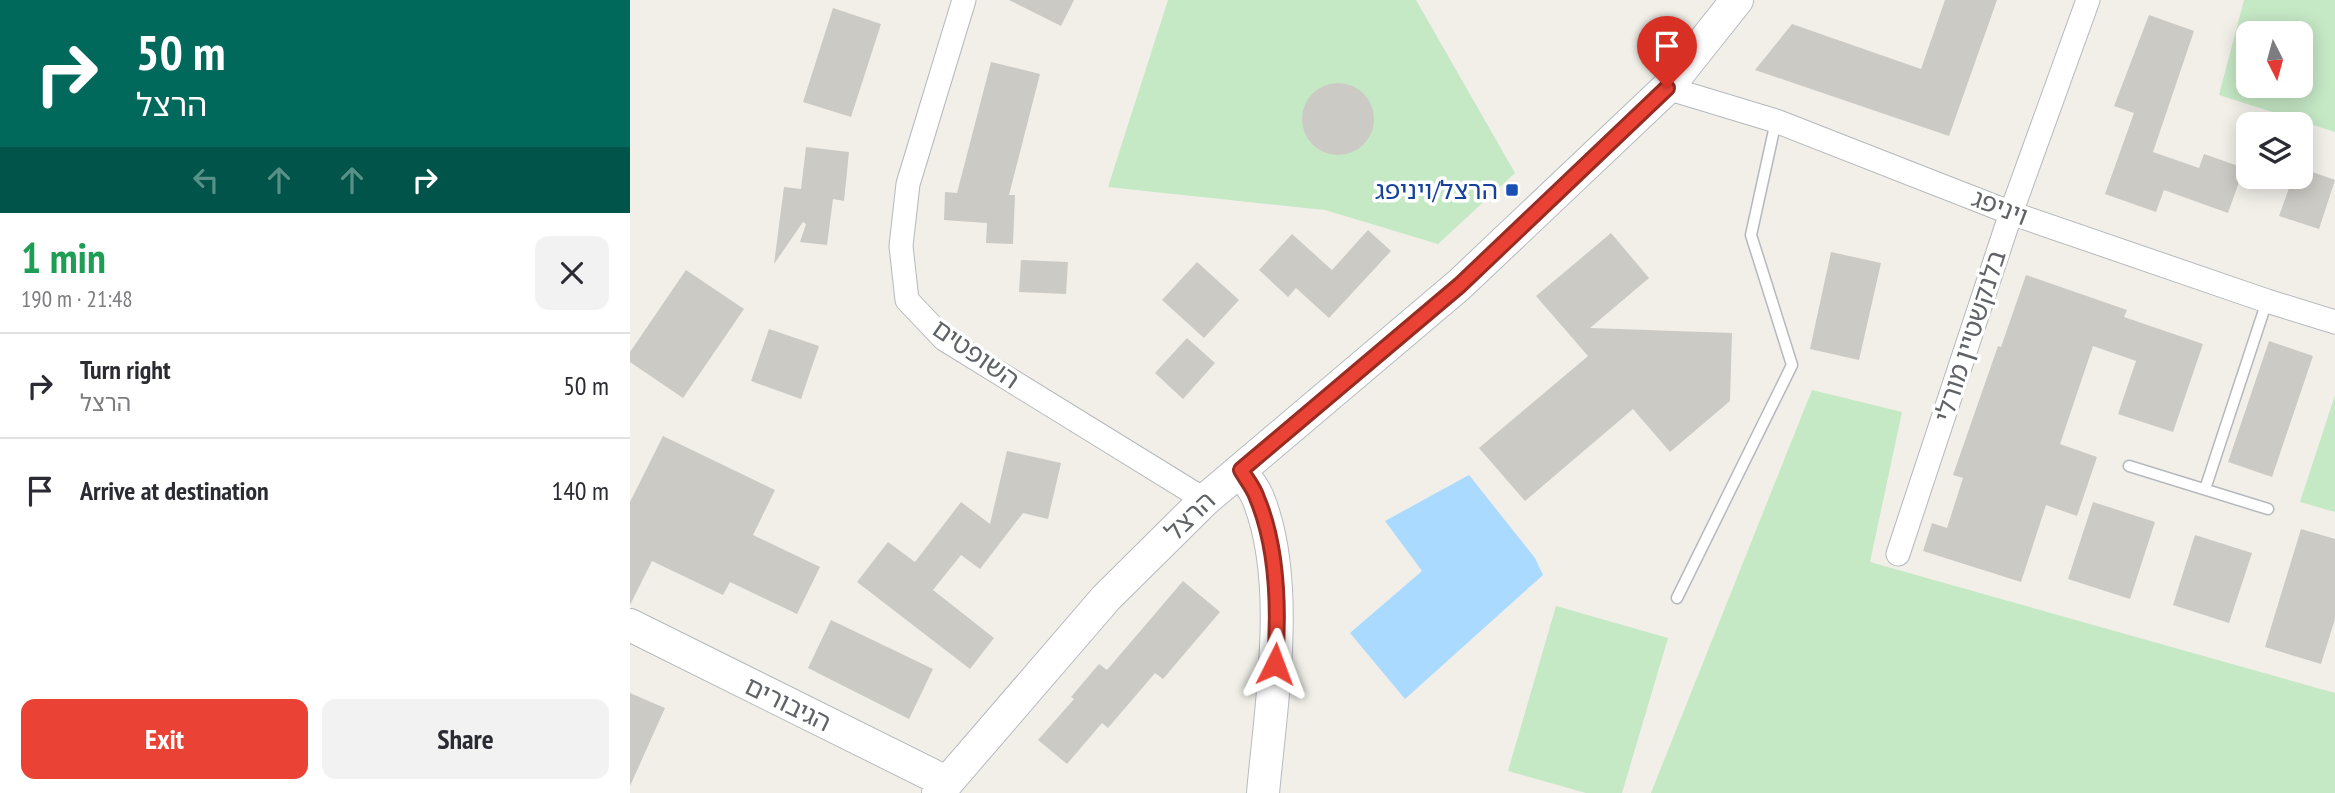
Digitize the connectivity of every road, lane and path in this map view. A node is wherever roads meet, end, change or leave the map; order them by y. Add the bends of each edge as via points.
1 (964, 0) edge
2 (1737, 0) edge
3 (2088, 0) edge
4 (1667, 88) junction
5 (1776, 121) junction
6 (2011, 213) junction
7 (2267, 301) junction
8 (2335, 322) edge
9 (2129, 466) dead end
10 (1241, 470) junction
11 (2205, 489) junction
12 (1205, 500) junction
13 (2268, 509) dead end
14 (1898, 554) dead end
15 (1677, 598) dead end
16 (630, 625) edge
17 (942, 787) edge
18 (1263, 793) edge

1 - 12 street, השופטים via 908,184 901,246 906,300 944,339
2 - 4 street, הרצל
3 - 6 street, בלנקשטיין מורלי
4 - 5 street, ויניפג
4 - 10 street, הרצל via 1460,285
5 - 6 street, ויניפג
5 - 15 lane via 1751,235 1792,365
6 - 7 street, ויניפג
6 - 14 street, בלנקשטיין מורלי
7 - 8 street, ויניפג
7 - 11 lane
9 - 11 lane
10 - 12 street, הרצל
10 - 18 street via 1257,498 1273,556 1277,639
11 - 13 lane
12 - 17 street, הרצל via 1106,597
16 - 17 street, הגיבורים

